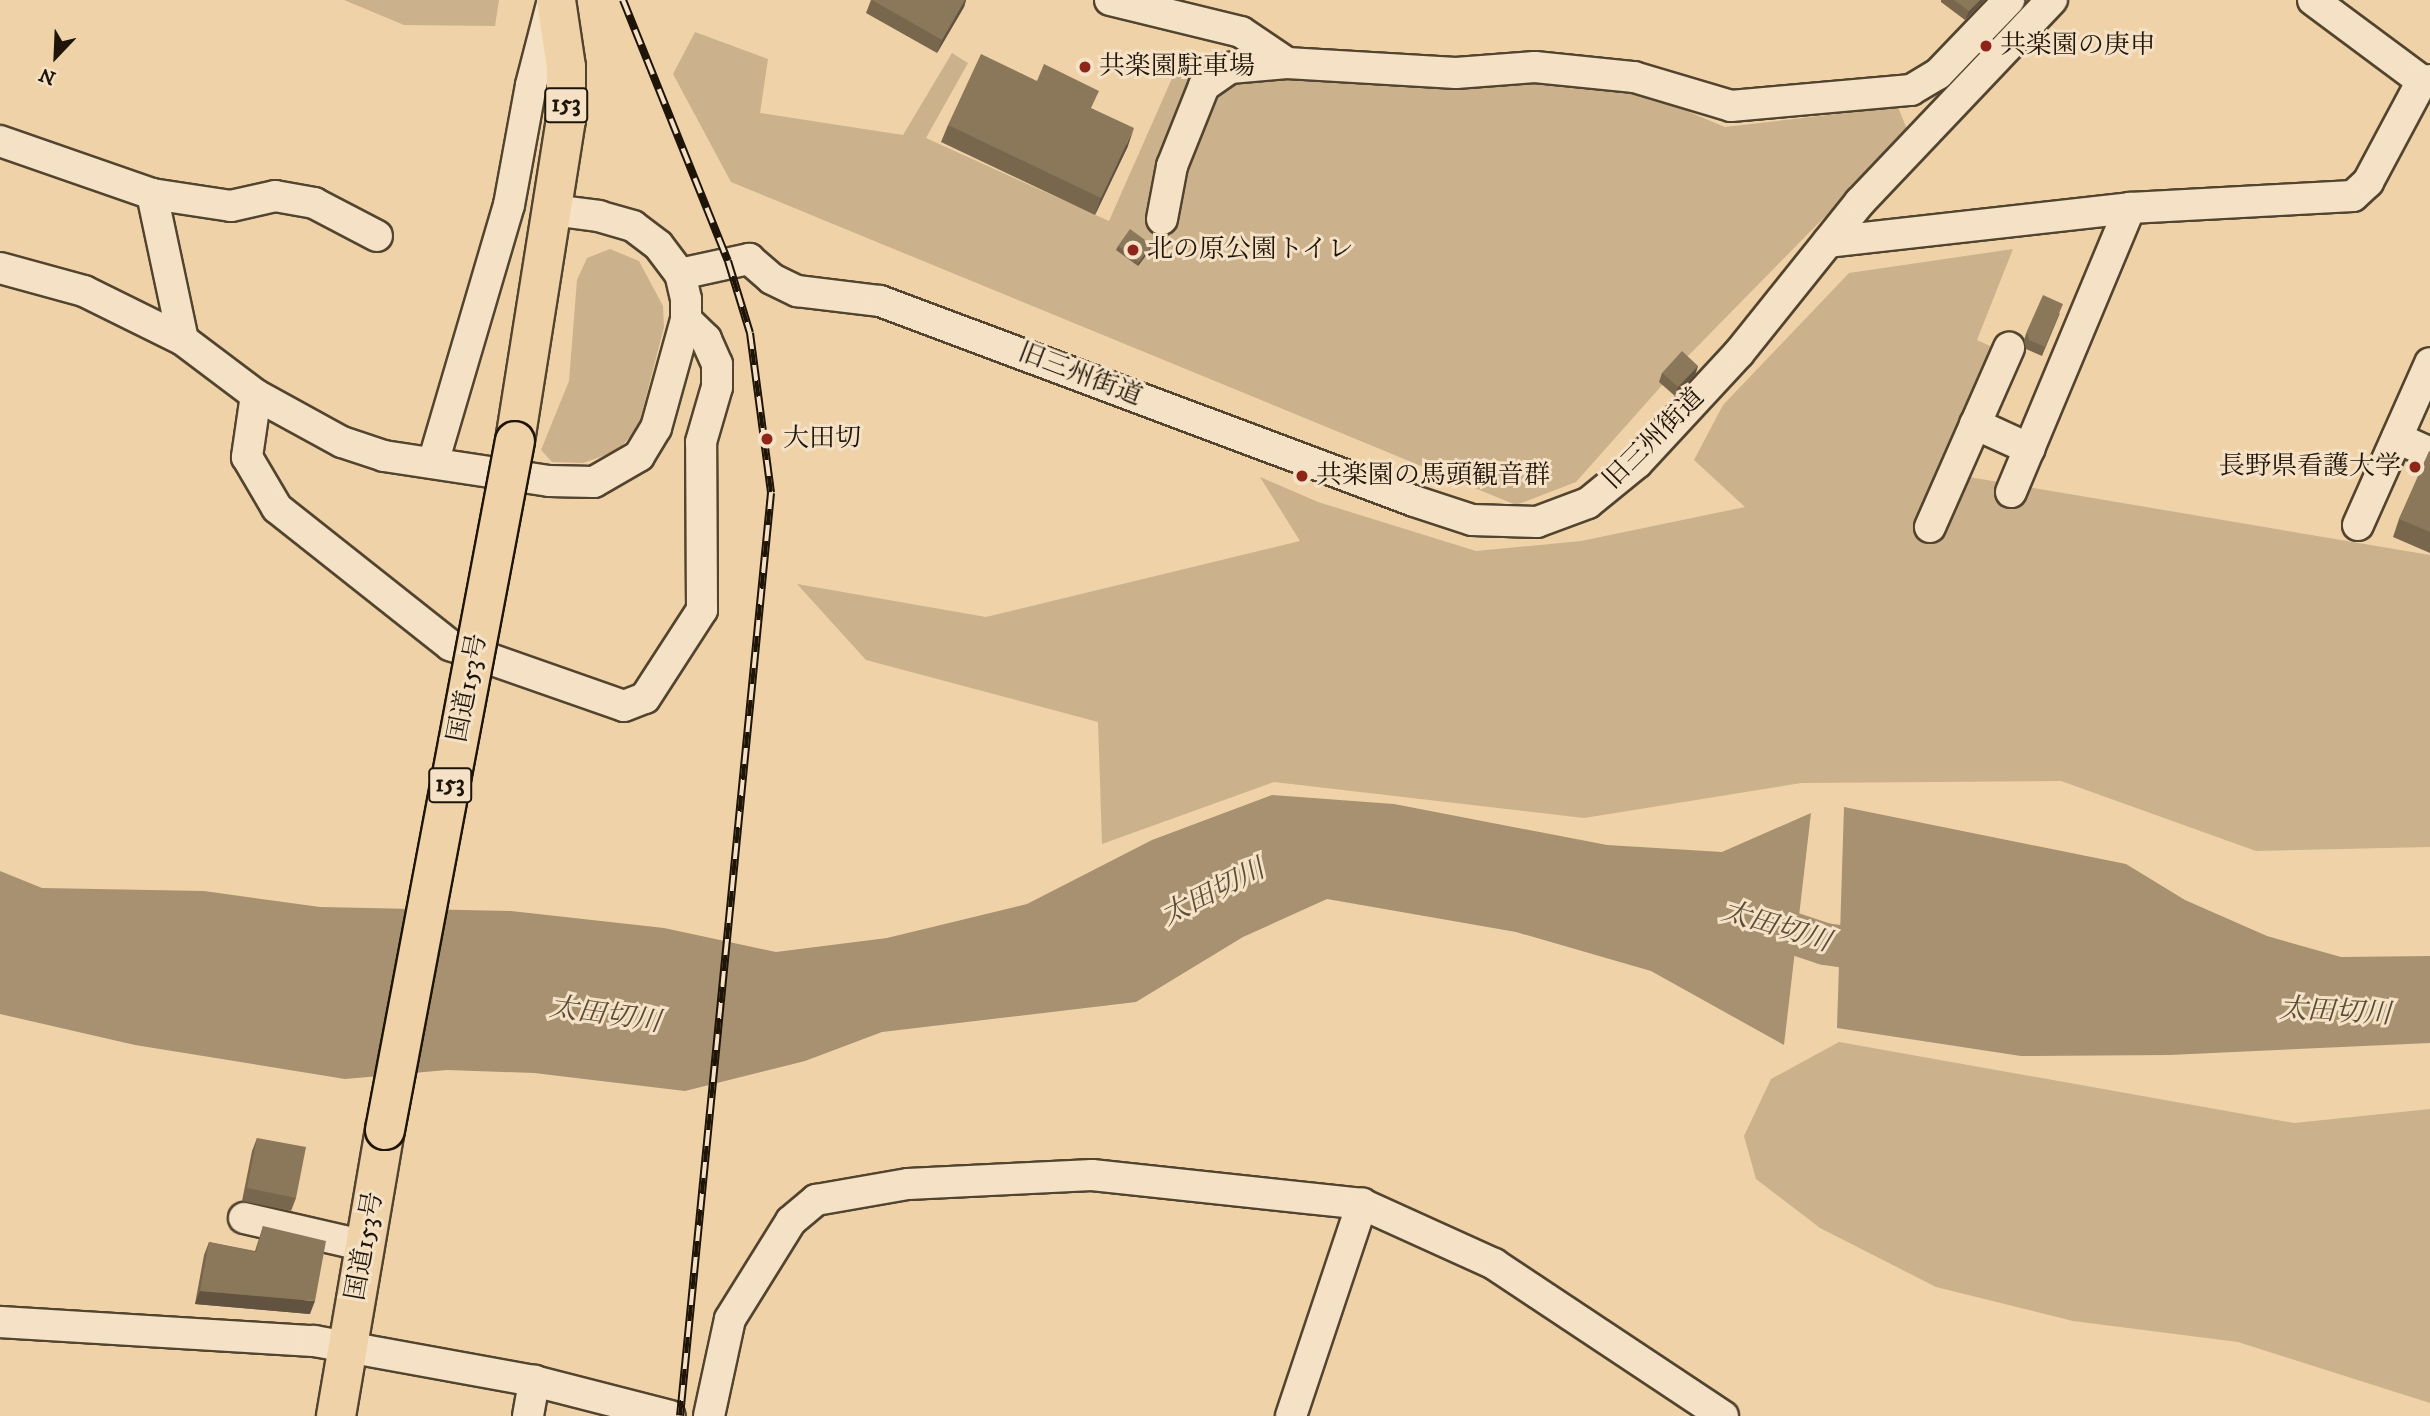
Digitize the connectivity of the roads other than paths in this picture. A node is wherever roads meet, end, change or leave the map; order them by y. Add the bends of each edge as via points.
1 (555, 0) edge
2 (1110, 0) edge
3 (2052, 0) edge
4 (2313, 0) edge
5 (2007, 1) edge
6 (2029, 25) junction
7 (1287, 63) junction
8 (2426, 81) edge
9 (0, 141) edge
10 (152, 194) junction
11 (2130, 208) junction
12 (553, 210) junction
13 (1162, 219) dead end
14 (377, 236) dead end
15 (1828, 242) junction
16 (0, 268) edge
17 (680, 274) junction
18 (686, 320) junction
19 (183, 340) junction
20 (2009, 348) dead end
21 (2430, 362) edge
22 (256, 395) junction
23 (1975, 424) junction
24 (2397, 438) junction
25 (2030, 449) junction
26 (2430, 453) edge
27 (433, 463) junction
28 (2011, 492) dead end
29 (2358, 525) dead end
30 (1930, 527) dead end
31 (1362, 1203) junction
32 (244, 1217) dead end
33 (366, 1246) junction
34 (0, 1322) edge
35 (348, 1346) junction
36 (534, 1381) junction
37 (335, 1416) edge
38 (528, 1416) edge
39 (670, 1416) edge
40 (709, 1416) edge
41 (1291, 1416) edge
42 (1723, 1416) edge

1 - 12 highway, 国道153号 / 153 via 566,67 566,120
1 - 27 street via 531,85 509,205
2 - 7 street via 1241,32
3 - 6 street, 旧三州街道
4 - 8 street
5 - 6 street
5 - 7 street via 1926,84 1893,95 1731,106 1621,76 1535,67 1456,73
6 - 15 street, 旧三州街道 via 1935,121
7 - 13 street via 1230,68 1205,86 1171,166
8 - 11 street via 2368,182 2353,196
9 - 10 street
10 - 14 street via 232,206 275,197 314,203
10 - 19 street
11 - 15 street
11 - 25 street
12 - 17 street via 633,226 658,245
12 - 33 highway, 国道153号 / 153, bridge via 515,441
15 - 17 street, 旧三州街道 via 1739,353 1637,463 1588,503 1537,522 1507,524 1472,520 1414,501 880,301 797,290 772,279 750,259
16 - 19 street via 84,292
17 - 18 street
18 - 22 street via 706,339 717,363 717,387 701,442 702,610 645,698 624,706 450,645 277,508 247,457
18 - 27 street via 656,428 639,456 620,469 594,482 549,481
19 - 22 street
20 - 23 street
21 - 24 street
22 - 27 street via 342,442 384,456
23 - 25 street
23 - 30 street
24 - 26 street
24 - 29 street
25 - 28 street
31 - 40 street via 1092,1175 908,1184 816,1200 791,1221 730,1319
31 - 41 street
31 - 42 street via 1494,1264
32 - 33 street
33 - 35 highway, 国道153号 / 153
34 - 35 street via 314,1340
35 - 36 street
35 - 37 highway, 国道153号 / 153
36 - 38 street
36 - 39 street

